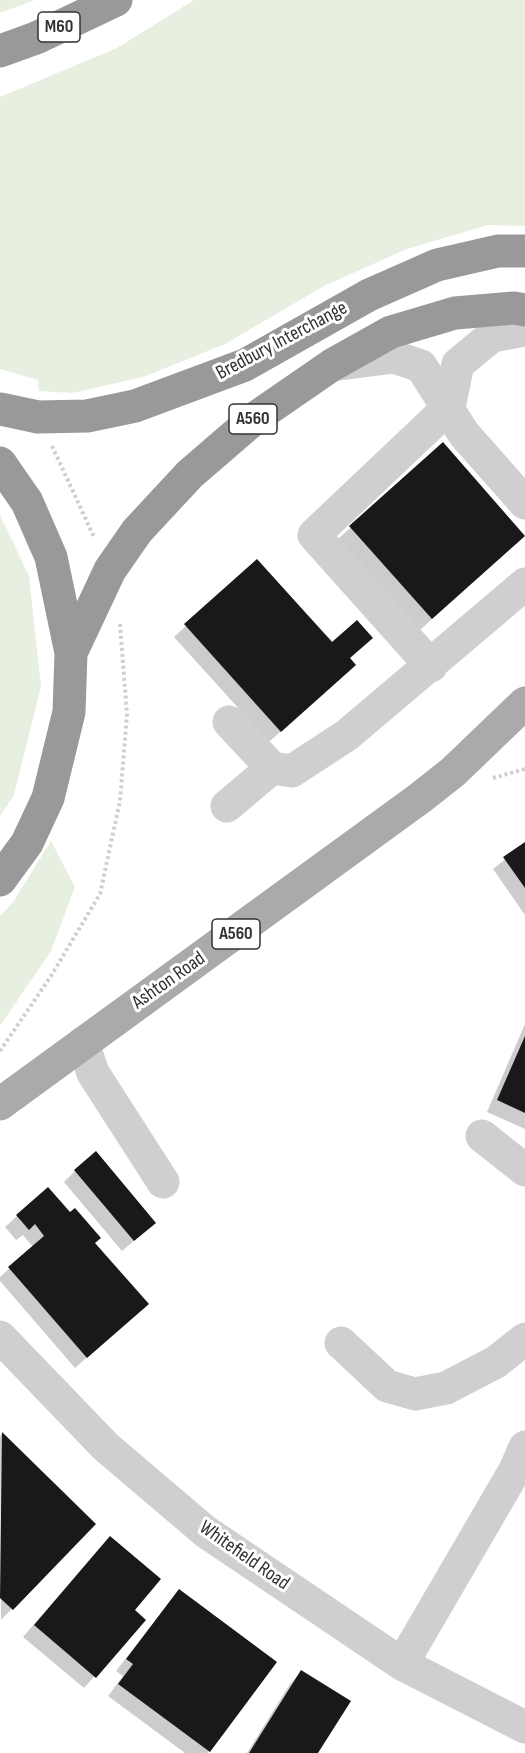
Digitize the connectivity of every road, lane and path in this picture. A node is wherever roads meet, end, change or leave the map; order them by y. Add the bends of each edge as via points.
1 (116, 0) edge
2 (0, 51) edge
3 (525, 251) edge
4 (525, 310) edge
5 (525, 330) edge
6 (332, 366) junction
7 (449, 407) junction
8 (0, 409) edge
9 (0, 463) edge
10 (525, 503) edge
11 (525, 584) edge
12 (71, 653) junction
13 (431, 666) junction
14 (525, 703) edge
15 (229, 722) dead end
16 (525, 730) edge
17 (272, 768) junction
18 (453, 772) junction
19 (227, 806) dead end
20 (0, 880) edge
21 (82, 1043) junction
22 (0, 1104) edge
23 (482, 1137) dead end
24 (525, 1170) edge
25 (163, 1182) dead end
26 (0, 1337) edge
27 (525, 1340) edge
28 (341, 1343) dead end
29 (525, 1447) edge
30 (402, 1664) junction
31 (525, 1726) edge

1 - 2 highway, M60
3 - 8 highway, Bredbury Interchange via 498,251 436,265 369,295 245,365 135,406 87,417 38,417
4 - 6 highway, A560 via 455,313 391,332
5 - 7 lane via 492,336 458,364
6 - 7 lane via 394,357 421,366
6 - 12 highway, A560 via 255,418 190,474 137,531 110,570
7 - 10 lane via 464,434
7 - 13 lane via 314,535
9 - 12 highway, A560 via 27,502 51,557
11 - 13 lane
12 - 20 highway, A560 via 69,712 48,798 27,843
13 - 17 lane via 347,735 292,771
14 - 18 main road, Ashton Road / A560
15 - 17 lane
16 - 18 main road, Ashton Road / A560
17 - 19 lane
18 - 21 main road, Ashton Road / A560 via 281,902
21 - 22 main road, Ashton Road / A560
21 - 25 lane via 93,1073
23 - 24 lane
26 - 30 lane, Whitefield Road via 106,1447 206,1532
27 - 28 lane via 496,1362 446,1388 415,1394 387,1386
29 - 30 lane
30 - 31 lane, Whitefield Road

